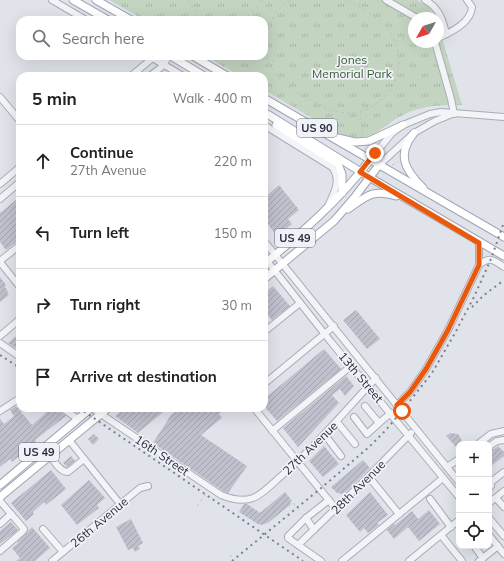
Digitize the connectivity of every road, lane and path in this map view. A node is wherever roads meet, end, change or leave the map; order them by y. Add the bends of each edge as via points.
1 (52, 0) edge
2 (73, 0) edge
3 (96, 0) edge
4 (188, 0) edge
5 (261, 0) edge
6 (290, 0) edge
7 (346, 0) edge
8 (361, 0) edge
9 (386, 0) edge
10 (426, 0) edge
11 (467, 0) edge
12 (358, 6) junction
13 (276, 13) junction
14 (408, 13) edge
15 (79, 16) edge
16 (101, 16) edge
17 (124, 16) edge
18 (203, 16) edge
19 (248, 16) edge
20 (268, 33) edge
21 (446, 34) joint
22 (408, 36) edge
23 (396, 42) junction
24 (437, 48) edge
25 (149, 60) edge
26 (156, 60) edge
27 (167, 60) edge
28 (176, 60) edge
29 (200, 60) edge
30 (267, 60) edge
31 (268, 60) edge
32 (269, 63) junction
33 (164, 65) junction
34 (135, 72) edge
35 (155, 72) edge
36 (176, 72) edge
37 (197, 72) edge
38 (220, 72) edge
39 (0, 97) edge
40 (268, 100) edge
41 (360, 111) junction
42 (268, 114) edge
43 (454, 114) junction
44 (16, 116) edge
45 (504, 117) edge
46 (268, 120) edge
47 (403, 125) junction
48 (268, 127) edge
49 (414, 133) junction
50 (331, 137) junction
51 (363, 138) dead end
52 (370, 160) junction
53 (400, 162) dead end
54 (391, 163) dead end
55 (379, 165) junction
56 (16, 171) edge
57 (360, 172) junction
58 (369, 177) junction
59 (0, 184) edge
60 (16, 186) edge
61 (342, 193) junction
62 (430, 195) junction
63 (0, 199) edge
64 (408, 200) junction
65 (326, 211) junction
66 (339, 214) junction
67 (504, 237) edge
68 (479, 243) junction
69 (268, 246) edge
70 (16, 248) edge
71 (275, 255) junction
72 (504, 256) edge
73 (268, 259) edge
74 (0, 262) edge
75 (268, 264) edge
76 (282, 264) junction
77 (479, 265) junction
78 (504, 267) edge
79 (275, 270) junction
80 (268, 276) edge
81 (16, 282) edge
82 (300, 303) junction
83 (16, 322) edge
84 (334, 326) junction
85 (268, 329) edge
86 (1, 332) edge
87 (325, 334) junction
88 (0, 343) edge
89 (16, 354) edge
90 (351, 366) junction
91 (376, 378) junction
92 (268, 381) edge
93 (368, 386) junction
94 (16, 401) edge
95 (397, 405) junction
96 (365, 406) dead end
97 (0, 411) edge
98 (68, 412) edge
99 (87, 412) edge
100 (98, 412) edge
101 (103, 412) edge
102 (257, 412) edge
103 (391, 413) junction
104 (101, 414) junction
105 (354, 417) dead end
106 (78, 419) junction
107 (337, 422) junction
108 (379, 423) junction
109 (416, 429) junction
110 (272, 430) junction
111 (504, 431) edge
112 (324, 435) junction
113 (409, 435) junction
114 (69, 440) junction
115 (504, 440) edge
116 (482, 441) edge
117 (355, 444) dead end
118 (492, 444) edge
119 (50, 456) junction
120 (341, 456) dead end
121 (84, 459) junction
122 (456, 460) edge
123 (298, 461) junction
124 (447, 467) junction
125 (504, 472) edge
126 (369, 477) junction
127 (456, 477) edge
128 (443, 478) junction
129 (492, 481) edge
130 (0, 485) edge
131 (148, 486) dead end
132 (210, 487) junction
133 (504, 491) edge
134 (456, 493) edge
135 (0, 497) edge
136 (496, 498) junction
137 (430, 499) dead end
138 (233, 500) joint
139 (329, 500) junction
140 (0, 501) edge
141 (492, 501) edge
142 (293, 503) dead end
143 (120, 504) junction
144 (197, 506) dead end
145 (504, 507) edge
146 (336, 509) junction
147 (301, 512) dead end
148 (11, 514) junction
149 (399, 514) junction
150 (306, 518) junction
151 (492, 522) edge
152 (0, 524) edge
153 (456, 525) edge
154 (43, 529) dead end
155 (314, 530) junction
156 (441, 535) junction
157 (504, 536) edge
158 (492, 539) edge
159 (298, 545) junction
160 (498, 546) junction
161 (476, 549) edge
162 (0, 551) edge
163 (63, 552) junction
164 (504, 554) edge
165 (230, 556) dead end
166 (481, 559) edge
167 (52, 561) edge
168 (234, 561) edge
169 (321, 561) edge
170 (342, 561) edge
171 (409, 561) edge
172 (462, 561) edge

1 - 15 street
2 - 16 main road
3 - 17 main road
4 - 18 path
5 - 13 path
5 - 19 path
6 - 13 path
7 - 12 path
8 - 12 path
9 - 14 street
10 - 21 street via 438,11
11 - 21 street via 472,7 472,13
12 - 23 path via 383,24
13 - 20 path
22 - 23 path
23 - 41 path via 399,66 394,82 379,101
24 - 43 street
25 - 34 street
26 - 33 street
27 - 33 street
28 - 37 main road
29 - 38 main road
30 - 32 path
31 - 32 path
32 - 41 path via 280,80 312,101 342,112
33 - 35 street
33 - 36 street
39 - 44 street
40 - 50 main road, US 90
41 - 51 path
42 - 57 main road, US 90
43 - 45 street
43 - 47 street via 430,114
43 - 49 street
46 - 61 main road via 338,164 342,174
47 - 50 main road via 364,142
47 - 52 street
48 - 65 street via 326,162 336,172 337,184
49 - 55 street
49 - 62 main road via 405,148 405,161 411,176
50 - 52 main road, US 90
52 - 55 main road, US 90
52 - 57 main road, US 49
53 - 54 path
55 - 58 main road, US 49
55 - 62 main road, US 90
56 - 59 street
57 - 58 main road, US 90
57 - 61 main road, US 49
58 - 64 main road, US 90
58 - 66 main road, US 49
60 - 63 street
61 - 65 main road, US 49
62 - 67 main road, US 90
64 - 66 main road via 374,193
64 - 68 main road, US 90
65 - 71 main road, US 49
66 - 76 main road, US 49 via 327,228
68 - 72 main road, US 90
68 - 77 street
69 - 71 street, 13th Street
70 - 74 street
71 - 73 main road, US 49
71 - 76 street, 13th Street
74 - 81 street
75 - 79 street, 13th Street
76 - 79 main road, US 49
76 - 84 street, 13th Street
77 - 78 street via 491,259
77 - 95 street via 426,369
79 - 80 main road, US 49
79 - 82 street, 13th Street
82 - 85 street
82 - 87 street, 13th Street
83 - 86 street
84 - 87 street
84 - 91 street, 13th Street
87 - 90 street, 13th Street
87 - 92 street
88 - 89 street
90 - 93 street, 13th Street
90 - 110 street
91 - 93 street, 27th Avenue
91 - 95 street, 13th Street
93 - 103 street, 13th Street
93 - 107 street, 27th Avenue
94 - 97 street
95 - 109 street, 13th Street
96 - 108 street
98 - 106 street
99 - 106 main road, US 49
100 - 104 street, 16th Street
101 - 104 main road, US 49
102 - 110 street
103 - 108 street
103 - 113 street, 13th Street
104 - 114 main road, US 49
104 - 132 street, 16th Street
105 - 108 street via 366,434
106 - 130 main road, US 49
107 - 112 street, 27th Avenue
107 - 117 street
109 - 113 street, 28th Avenue
109 - 124 street, 13th Street
110 - 123 street
111 - 116 street via 490,434
112 - 120 street
112 - 123 street, 27th Avenue
113 - 126 street, 28th Avenue
113 - 128 street, 13th Street
114 - 119 main road, US 49
114 - 121 street
115 - 118 street
119 - 121 street via 65,472
119 - 135 main road, US 49
121 - 143 street
122 - 124 street
123 - 138 street, 27th Avenue via 255,497
123 - 139 street
124 - 127 street, 13th Street
125 - 129 street
126 - 146 street, 28th Avenue
126 - 149 street
128 - 134 street, 13th Street
128 - 149 street
131 - 143 street, 26th Avenue via 140,488
132 - 138 street, 16th Street
132 - 144 path
133 - 136 street
136 - 141 street
136 - 145 street
137 - 153 street
139 - 146 street
139 - 150 street
140 - 148 street
142 - 147 path
143 - 163 street, 26th Avenue
146 - 155 street, 28th Avenue
148 - 152 street
148 - 162 street via 24,529
149 - 170 street
150 - 155 street
150 - 159 street via 288,536
151 - 157 street
153 - 156 street
154 - 163 street
155 - 159 street, 28th Avenue
156 - 171 street
156 - 172 street
158 - 160 street
159 - 169 street
160 - 164 street
160 - 166 street
161 - 166 street
163 - 167 street, 26th Avenue
165 - 168 path

